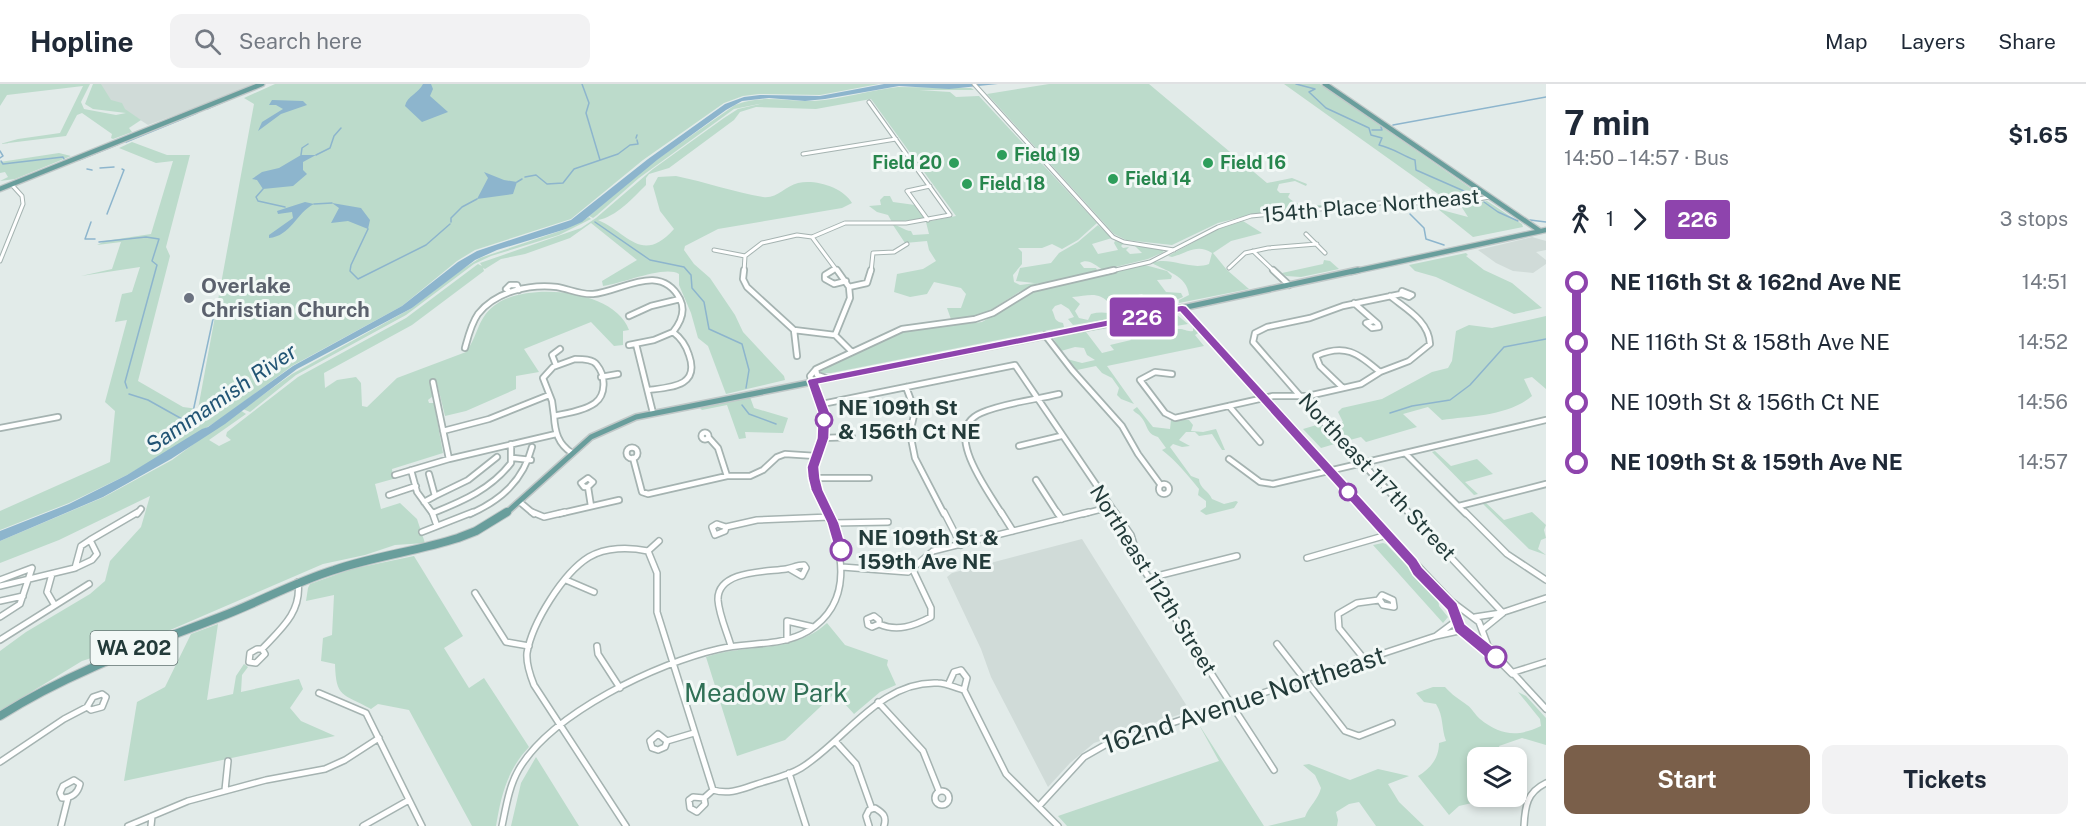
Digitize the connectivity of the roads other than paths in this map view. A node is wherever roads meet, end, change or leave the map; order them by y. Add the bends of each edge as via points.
1 (262, 84) edge
2 (974, 84) edge
3 (1325, 84) edge
4 (869, 102) dead end
5 (896, 139) junction
6 (803, 154) dead end
7 (12, 185) junction
8 (930, 186) junction
9 (0, 189) edge
10 (1490, 196) junction
11 (928, 220) junction
12 (1543, 230) edge
13 (1306, 234) dead end
14 (1546, 235) edge
15 (812, 237) junction
16 (907, 244) dead end
17 (1317, 244) junction
18 (714, 250) dead end
19 (1174, 250) junction
20 (1253, 251) junction
21 (1325, 254) dead end
22 (745, 256) junction
23 (0, 261) edge
24 (1229, 268) dead end
25 (835, 269) junction
26 (846, 281) junction
27 (1289, 285) junction
28 (849, 287) junction
29 (1401, 294) dead end
30 (1390, 296) junction
31 (680, 299) junction
32 (1354, 303) junction
33 (1182, 308) junction
34 (629, 316) dead end
35 (1373, 321) dead end
36 (794, 330) junction
37 (674, 332) junction
38 (835, 335) junction
39 (1045, 335) junction
40 (636, 344) junction
41 (629, 345) dead end
42 (465, 348) dead end
43 (560, 349) dead end
44 (852, 352) junction
45 (797, 356) dead end
46 (556, 365) junction
47 (816, 369) junction
48 (1380, 372) junction
49 (618, 374) dead end
50 (1172, 374) dead end
51 (601, 377) junction
52 (826, 378) junction
53 (812, 381) junction
54 (433, 382) dead end
55 (906, 387) junction
56 (1343, 388) junction
57 (649, 390) junction
58 (549, 394) junction
59 (1059, 394) dead end
60 (1302, 397) junction
61 (1263, 398) junction
62 (1037, 399) junction
63 (822, 404) junction
64 (1229, 406) junction
65 (653, 413) junction
66 (554, 416) junction
67 (58, 417) dead end
68 (1546, 420) edge
69 (0, 428) edge
70 (443, 431) junction
71 (556, 434) junction
72 (1061, 436) junction
73 (709, 438) dead end
74 (823, 438) junction
75 (852, 438) dead end
76 (1260, 442) dead end
77 (511, 444) junction
78 (1019, 446) dead end
79 (532, 447) dead end
80 (772, 452) dead end
81 (572, 453) junction
82 (1406, 454) junction
83 (816, 456) junction
84 (497, 457) dead end
85 (777, 457) junction
86 (513, 458) junction
87 (633, 458) dead end
88 (449, 459) junction
89 (1229, 459) dead end
90 (531, 460) junction
91 (1361, 462) junction
92 (411, 470) junction
93 (1329, 470) junction
94 (429, 474) dead end
95 (395, 475) dead end
96 (727, 476) junction
97 (814, 478) junction
98 (869, 478) dead end
99 (1036, 480) dead end
100 (1160, 484) dead end
101 (1546, 484) edge
102 (416, 486) junction
103 (588, 487) dead end
104 (389, 495) dead end
105 (435, 496) junction
106 (619, 500) dead end
107 (424, 502) junction
108 (521, 503) junction
109 (591, 506) junction
110 (1459, 506) junction
111 (1110, 507) junction
112 (141, 508) dead end
113 (433, 513) junction
114 (830, 517) junction
115 (1062, 519) junction
116 (888, 522) dead end
117 (833, 523) junction
118 (437, 526) junction
119 (726, 527) dead end
120 (1013, 531) junction
121 (422, 532) dead end
122 (1387, 535) junction
123 (90, 540) junction
124 (659, 541) dead end
125 (961, 544) junction
126 (648, 551) junction
127 (1237, 555) dead end
128 (1307, 558) dead end
129 (1412, 562) junction
130 (842, 567) junction
131 (75, 568) junction
132 (790, 569) dead end
133 (913, 570) junction
134 (52, 574) junction
135 (1149, 578) junction
136 (0, 580) edge
137 (28, 580) junction
138 (566, 580) junction
139 (1546, 580) edge
140 (298, 582) junction
141 (89, 585) dead end
142 (0, 586) edge
143 (594, 592) dead end
144 (475, 593) dead end
145 (23, 596) junction
146 (1546, 598) edge
147 (1379, 600) dead end
148 (0, 601) edge
149 (54, 604) junction
150 (1503, 613) junction
151 (1471, 616) junction
152 (0, 617) edge
153 (1456, 619) junction
154 (879, 624) dead end
155 (813, 627) junction
156 (1463, 630) junction
157 (1482, 631) junction
158 (1470, 634) junction
159 (1436, 636) junction
160 (0, 640) edge
161 (787, 640) junction
162 (1277, 644) dead end
163 (529, 646) junction
164 (597, 646) dead end
165 (731, 646) junction
166 (262, 649) dead end
167 (1365, 660) junction
168 (674, 662) junction
169 (1546, 662) edge
170 (1513, 673) junction
171 (1304, 680) junction
172 (950, 683) junction
173 (620, 688) junction
174 (964, 690) junction
175 (319, 693) dead end
176 (878, 702) junction
177 (1232, 704) junction
178 (87, 707) dead end
179 (0, 716) edge
180 (1392, 723) dead end
181 (561, 727) junction
182 (694, 733) junction
183 (380, 738) junction
184 (667, 741) dead end
185 (835, 741) junction
186 (228, 760) dead end
187 (0, 762) edge
188 (1274, 771) dead end
189 (789, 773) junction
190 (1546, 783) edge
191 (225, 790) junction
192 (713, 790) junction
193 (939, 791) dead end
194 (68, 798) dead end
195 (704, 798) dead end
196 (409, 800) junction
197 (1039, 806) junction
198 (872, 809) junction
199 (152, 816) junction
200 (62, 826) edge
201 (128, 826) edge
202 (151, 826) edge
203 (363, 826) edge
204 (423, 826) edge
205 (502, 826) edge
206 (626, 826) edge
207 (806, 826) edge
208 (868, 826) edge
209 (884, 826) edge
210 (1058, 826) edge
211 (1524, 826) edge

1 - 7 main road
2 - 19 street via 1113,237
3 - 10 main road
4 - 5 street
5 - 6 street
5 - 8 street
7 - 9 main road
7 - 23 street via 22,196 23,204
8 - 11 street via 950,215
8 - 11 street via 907,191
10 - 12 main road
10 - 19 street, 154th Place Northeast via 1448,204 1390,202 1251,216 1218,227
11 - 15 street via 845,223
12 - 14 street
12 - 27 main road, WA 202
13 - 17 street
15 - 22 street via 797,235 771,240 757,245
15 - 25 street
16 - 28 street via 894,252 873,253 867,283
17 - 20 street
17 - 21 street
18 - 22 street
19 - 44 street, 154th Place Northeast via 1143,264 1032,289 993,313 975,319 903,329
20 - 24 street
20 - 27 street
22 - 36 street via 743,279 747,287
25 - 26 street
25 - 26 street via 825,279 834,284
26 - 28 street
27 - 33 main road, WA 202
28 - 38 street via 850,298
29 - 30 street
30 - 32 street
30 - 48 street via 1426,328 1431,338 1417,356
31 - 34 street
31 - 37 street via 684,315
31 - 42 street via 675,290 651,280 634,281 593,294 548,287 510,292 477,315
32 - 35 street
32 - 60 street, Northeast 117th Street via 1258,330 1253,339 1256,348
33 - 39 main road, WA 202
33 - 61 street
36 - 38 street
36 - 45 street
37 - 40 street
37 - 57 street via 686,344 691,377
38 - 44 street
39 - 52 main road, WA 202
39 - 100 street via 1070,370 1122,426
40 - 41 street
40 - 57 street
43 - 46 street via 552,355
44 - 47 street, 154th Place Northeast
46 - 51 street via 587,358 597,364
46 - 58 street via 543,383
47 - 52 street via 817,375
47 - 53 street via 811,374
48 - 56 street via 1361,384
48 - 56 street via 1349,349 1316,356 1316,361
49 - 51 street
50 - 64 street via 1163,371 1141,378 1171,417
51 - 66 street via 604,392 600,401
52 - 53 main road, WA 202
53 - 63 street
53 - 65 main road, WA 202
54 - 70 street
55 - 62 street, Northeast 112th Street via 1015,365
55 - 63 street
55 - 125 street via 915,411 910,433 915,458
56 - 60 street
57 - 65 street
58 - 66 street
58 - 70 street via 489,419
59 - 62 street
60 - 61 street
60 - 91 street, Northeast 117th Street
61 - 64 street
61 - 93 street
62 - 72 street, Northeast 112th Street
62 - 120 street via 982,412 965,429 965,446
63 - 74 street
64 - 76 street
65 - 81 main road, WA 202 via 605,429
66 - 71 street
67 - 69 street
68 - 82 street
70 - 88 street
71 - 77 street
71 - 81 street via 562,447
72 - 78 street
72 - 111 street, Northeast 112th Street
73 - 96 street via 718,448
74 - 75 street
74 - 83 street
77 - 86 street
77 - 88 street
79 - 90 street
80 - 85 street
81 - 108 main road, WA 202
82 - 91 street
82 - 110 street
83 - 85 street via 797,453
83 - 97 street
84 - 105 street via 480,473
85 - 96 street via 757,474
86 - 90 street
86 - 113 street via 507,469 470,498
87 - 96 street via 640,487 646,494
88 - 92 street
89 - 93 street via 1263,484
90 - 118 street via 524,473 499,496
91 - 93 street
91 - 150 street, Northeast 117th Street
92 - 95 street
92 - 102 street
93 - 122 street
94 - 105 street
97 - 98 street
97 - 114 street
99 - 115 street
101 - 110 street
102 - 104 street
102 - 107 street
103 - 109 street
105 - 107 street
106 - 109 street
107 - 113 street
108 - 109 street via 534,514 551,516
108 - 140 main road, WA 202 via 489,525 437,546
110 - 139 street via 1507,554
111 - 115 street
111 - 135 street, Northeast 112th Street via 1131,535
112 - 123 street via 135,516
113 - 118 street
114 - 117 street
114 - 119 street via 757,520
115 - 120 street
116 - 117 street
117 - 130 street
118 - 121 street
120 - 125 street
122 - 128 street
122 - 129 street
123 - 131 street via 81,546
123 - 131 street via 97,556
124 - 126 street
125 - 133 street via 928,554
126 - 138 street via 625,548 594,555
126 - 168 street via 658,569 657,612
127 - 135 street
129 - 151 street
129 - 153 street via 1452,607
130 - 133 street
130 - 155 street via 830,610
131 - 134 street
132 - 165 street via 748,573 719,591
133 - 154 street via 931,617 901,628
134 - 137 street
134 - 149 street via 47,592
135 - 177 street, Northeast 112th Street
136 - 137 street via 32,568
137 - 142 street
137 - 145 street
138 - 143 street
138 - 163 street via 547,606
140 - 166 street via 301,592 297,609
140 - 179 main road, WA 202 via 85,669
141 - 149 street
144 - 163 street via 506,642
145 - 148 street
145 - 152 street via 20,604
146 - 150 street
147 - 167 street via 1341,609 1338,614 1339,628
149 - 160 street
150 - 151 street via 1484,618
150 - 157 street
151 - 153 street via 1462,614
151 - 157 street
153 - 156 street
153 - 159 street, 162nd Avenue Northeast
155 - 161 street
155 - 161 street via 787,621
156 - 158 street
156 - 159 street, 162nd Avenue Northeast
157 - 158 street
157 - 170 street via 1488,646
158 - 170 street
159 - 167 street, 162nd Avenue Northeast
161 - 165 street
162 - 171 street
163 - 181 street via 527,668
164 - 173 street
165 - 168 street
167 - 171 street, 162nd Avenue Northeast
168 - 173 street
168 - 182 street
169 - 170 street
170 - 170 street via 1546,709
171 - 177 street, 162nd Avenue Northeast
171 - 180 street via 1338,725 1351,735 1359,736
172 - 174 street
172 - 174 street via 954,672 962,670 968,678
172 - 176 street via 902,689
173 - 181 street
174 - 197 street via 1006,774
175 - 183 street via 366,713
176 - 185 street
176 - 193 street via 922,751
177 - 188 street, Northeast 112th Street
177 - 197 street, 162nd Avenue Northeast via 1093,750
178 - 187 street
181 - 205 street via 539,744 519,769
181 - 206 street
182 - 184 street
182 - 192 street
183 - 191 street via 325,769
183 - 196 street
185 - 189 street
185 - 198 street via 856,764
186 - 191 street
189 - 192 street via 737,791
189 - 207 street
190 - 211 street via 1534,787 1528,795
191 - 199 street
192 - 195 street
194 - 200 street
196 - 203 street
196 - 204 street
197 - 210 street
198 - 208 street via 866,816
198 - 209 street via 884,814
199 - 201 street
199 - 202 street

